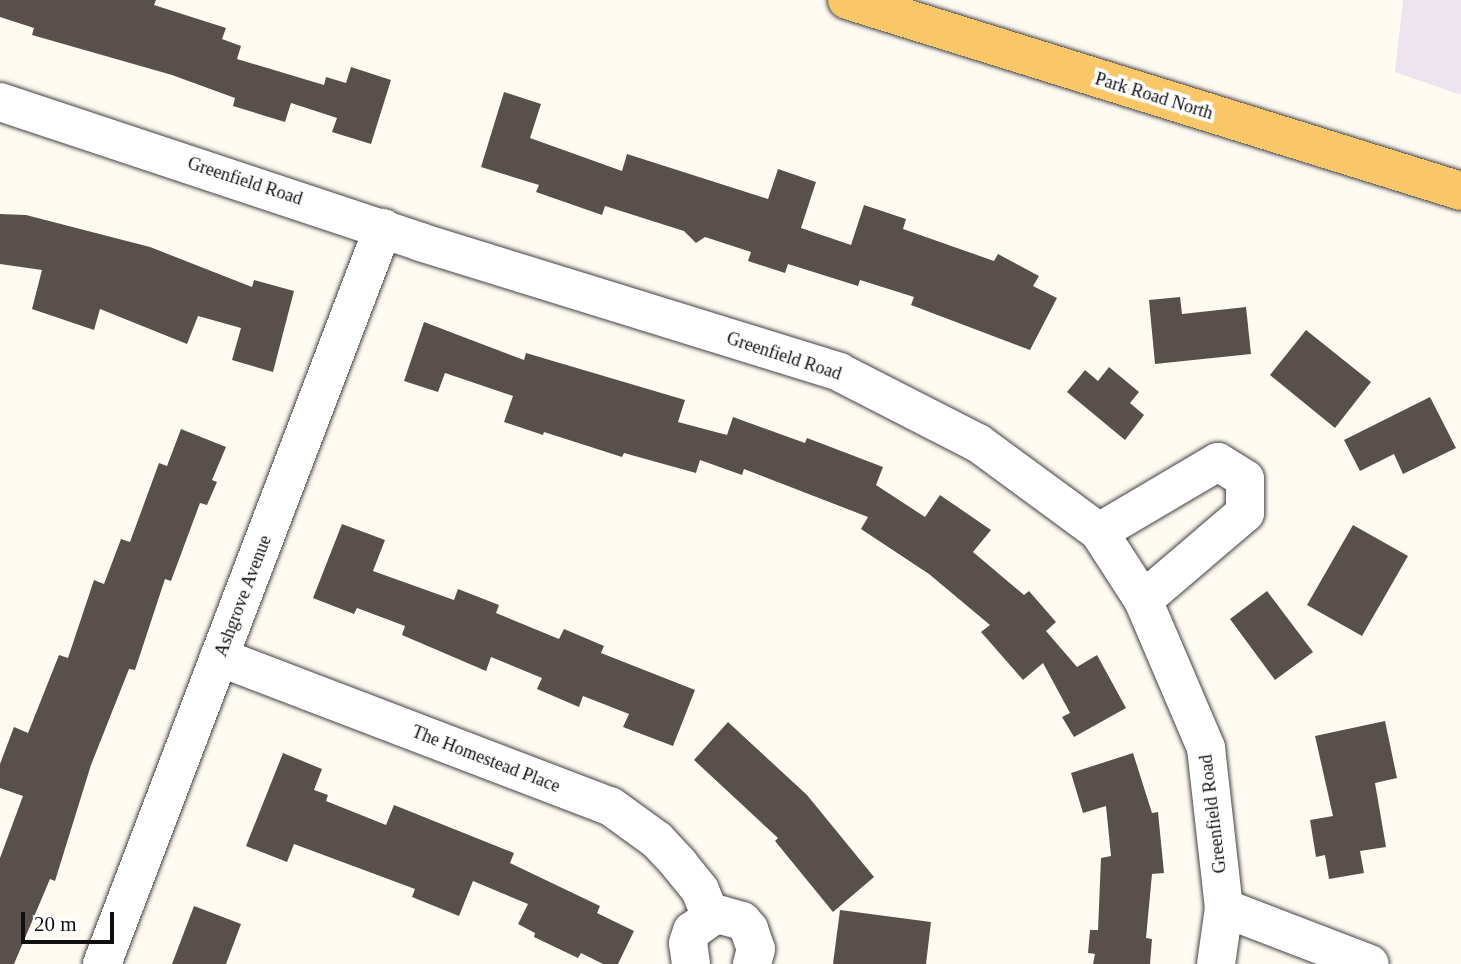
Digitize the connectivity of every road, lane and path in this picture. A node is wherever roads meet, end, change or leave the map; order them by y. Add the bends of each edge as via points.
1 (847, 0) edge
2 (10, 109) edge
3 (1461, 191) edge
4 (383, 228) junction
5 (1099, 532) junction
6 (1143, 600) junction
7 (219, 657) junction
8 (1224, 908) junction
9 (710, 917) junction
10 (102, 964) edge
11 (691, 964) edge
12 (752, 964) edge
13 (1216, 964) edge
14 (1370, 964) edge

1 - 3 main road, Park Road North
2 - 4 street, Greenfield Road
4 - 5 street, Greenfield Road via 839,372 978,443
4 - 7 street, Ashgrove Avenue
5 - 6 street, Greenfield Road
5 - 6 street via 1218,462 1245,479 1245,513
6 - 8 street, Greenfield Road via 1206,748
7 - 9 street, The Homestead Place via 610,806 657,840 679,864 700,890
7 - 10 street, Ashgrove Avenue
8 - 13 street, Greenfield Road
8 - 14 street
9 - 11 street via 692,931 688,943
9 - 12 street via 732,916 749,929 757,949

